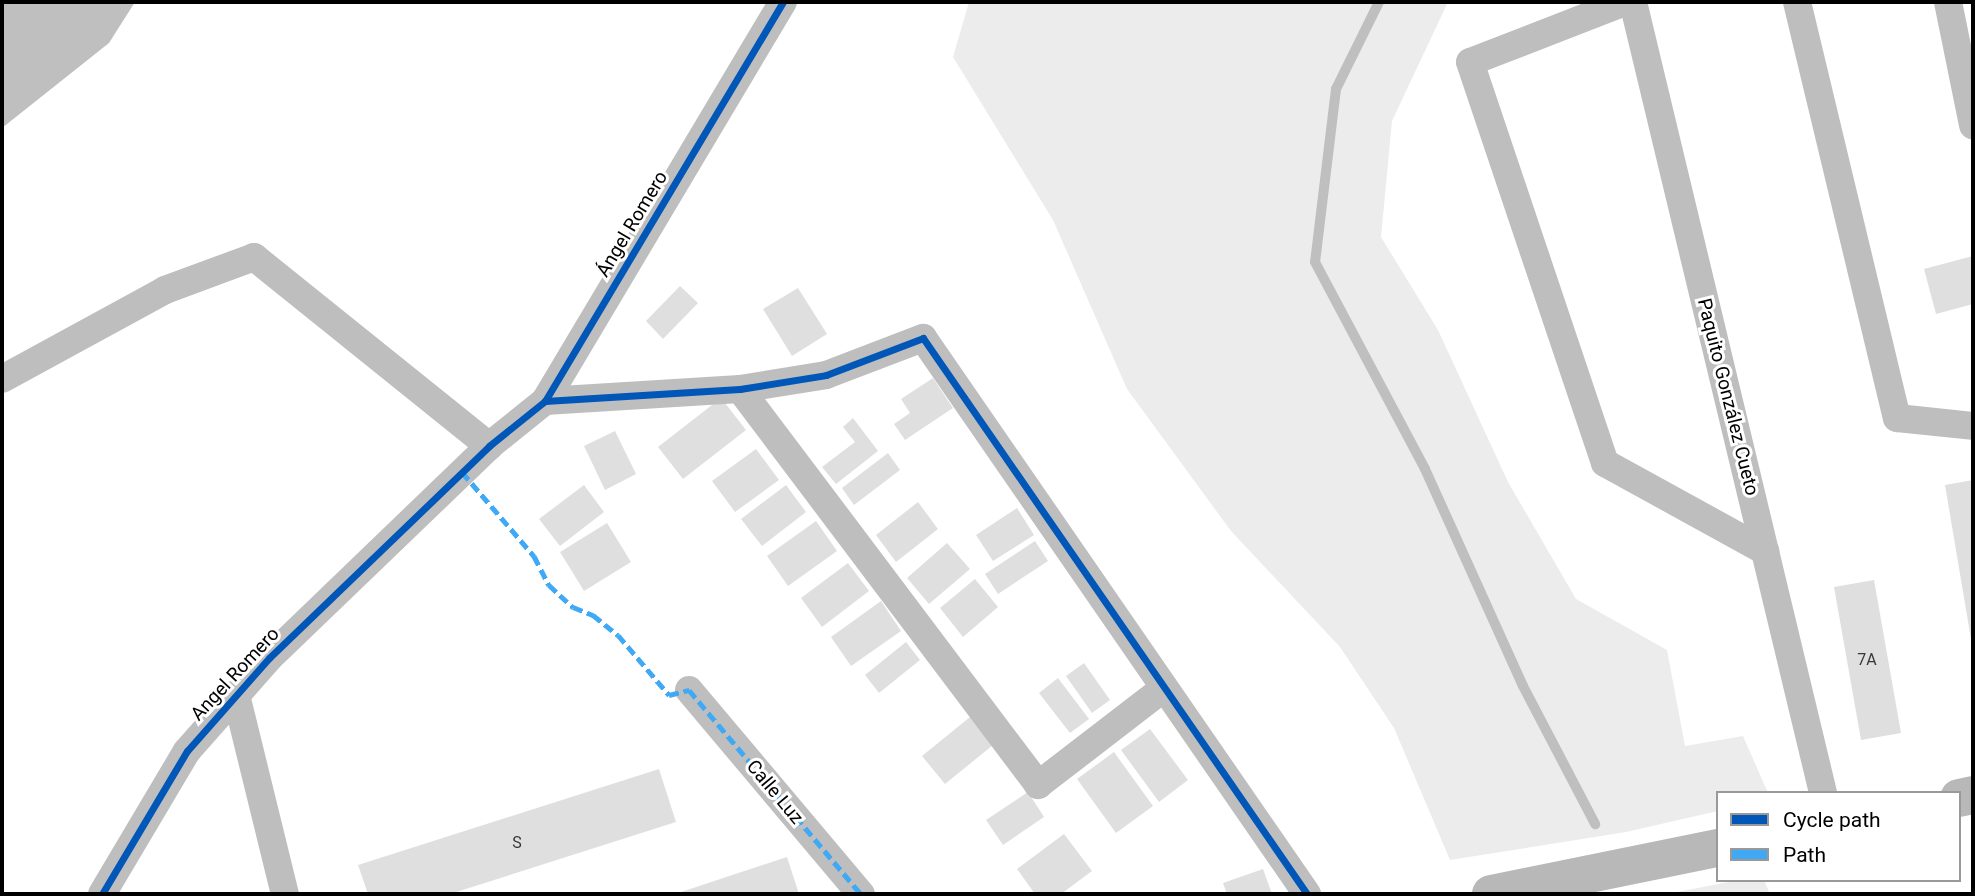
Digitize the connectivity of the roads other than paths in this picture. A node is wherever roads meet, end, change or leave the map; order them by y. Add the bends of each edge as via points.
1 (783, 2) edge
2 (1625, 2) edge
3 (1633, 2) edge
4 (1797, 2) edge
5 (1948, 2) edge
6 (1973, 125) edge
7 (2, 379) edge
8 (740, 389) junction
9 (545, 401) junction
10 (1973, 426) edge
11 (489, 446) junction
12 (1766, 551) junction
13 (1164, 688) junction
14 (690, 690) dead end
15 (236, 695) junction
16 (1823, 791) edge
17 (1716, 848) edge
18 (102, 894) edge
19 (285, 894) edge
20 (861, 894) edge
21 (1307, 894) edge
22 (1491, 894) edge

1 - 9 street, Ángel Romero
2 - 12 street via 1470,62 1605,463
3 - 12 street, Paquito González Cueto
4 - 10 street via 1897,418
5 - 6 street
7 - 11 street via 165,290 254,257
8 - 9 street
8 - 13 street via 826,375 923,338
8 - 13 street via 1038,785
9 - 11 street, Ángel Romero
11 - 15 street, Angel Romero
12 - 16 street, Paquito González Cueto
13 - 21 street
14 - 20 street, Calle Luz
15 - 18 street, Angel Romero via 187,751
15 - 19 street
17 - 22 street

